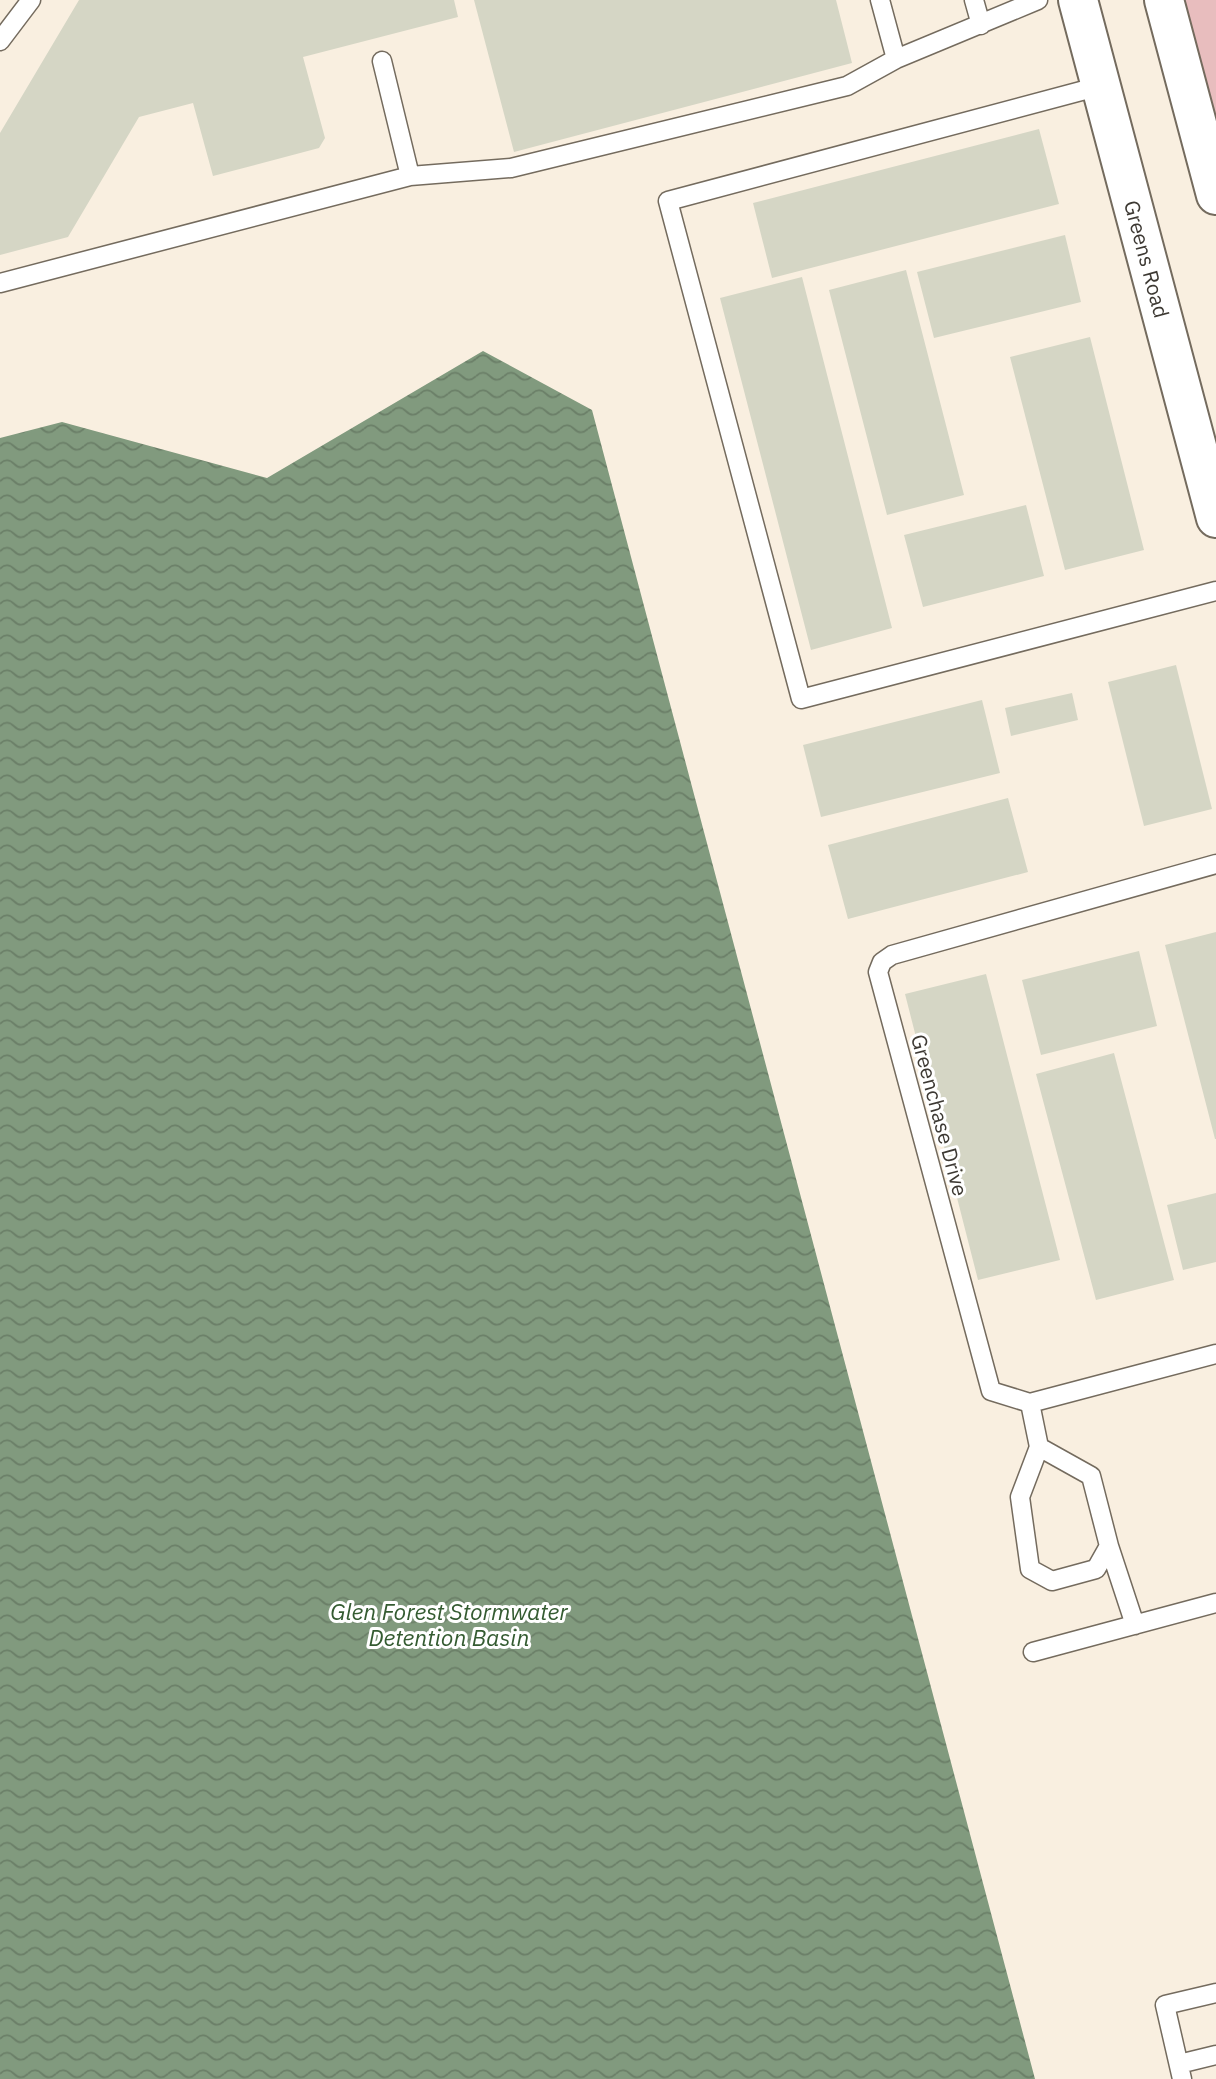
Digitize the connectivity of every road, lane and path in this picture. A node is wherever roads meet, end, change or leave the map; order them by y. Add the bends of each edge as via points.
1 (31, 0) edge
2 (880, 0) edge
3 (974, 0) edge
4 (1038, 0) edge
5 (1078, 0) edge
6 (1164, 0) edge
7 (981, 25) junction
8 (0, 41) edge
9 (896, 59) junction
10 (382, 61) dead end
11 (1100, 86) junction
12 (410, 176) junction
13 (1216, 195) edge
14 (0, 283) edge
15 (1216, 518) edge
16 (1216, 591) edge
17 (1216, 864) edge
18 (1216, 1354) edge
19 (1030, 1403) junction
20 (1039, 1447) junction
21 (1108, 1546) junction
22 (1216, 1603) edge
23 (1135, 1625) junction
24 (1033, 1652) dead end
25 (1216, 1993) edge
26 (1216, 2055) edge
27 (1180, 2072) edge

1 - 8 lane
2 - 9 lane
3 - 7 lane
4 - 7 lane
5 - 11 main road, Greens Road
6 - 13 main road
7 - 9 lane
9 - 12 lane via 847,86 524,165
10 - 12 lane
11 - 15 main road, Greens Road
11 - 16 lane via 668,201 801,699
12 - 14 lane
17 - 19 lane, Greenchase Drive via 892,955 878,972 991,1391
18 - 19 lane
19 - 20 lane
20 - 21 lane via 1091,1476
20 - 21 lane via 1020,1497 1030,1569 1052,1581 1096,1569
21 - 23 lane
22 - 23 lane
23 - 24 lane
25 - 27 lane via 1164,2005
26 - 27 lane

